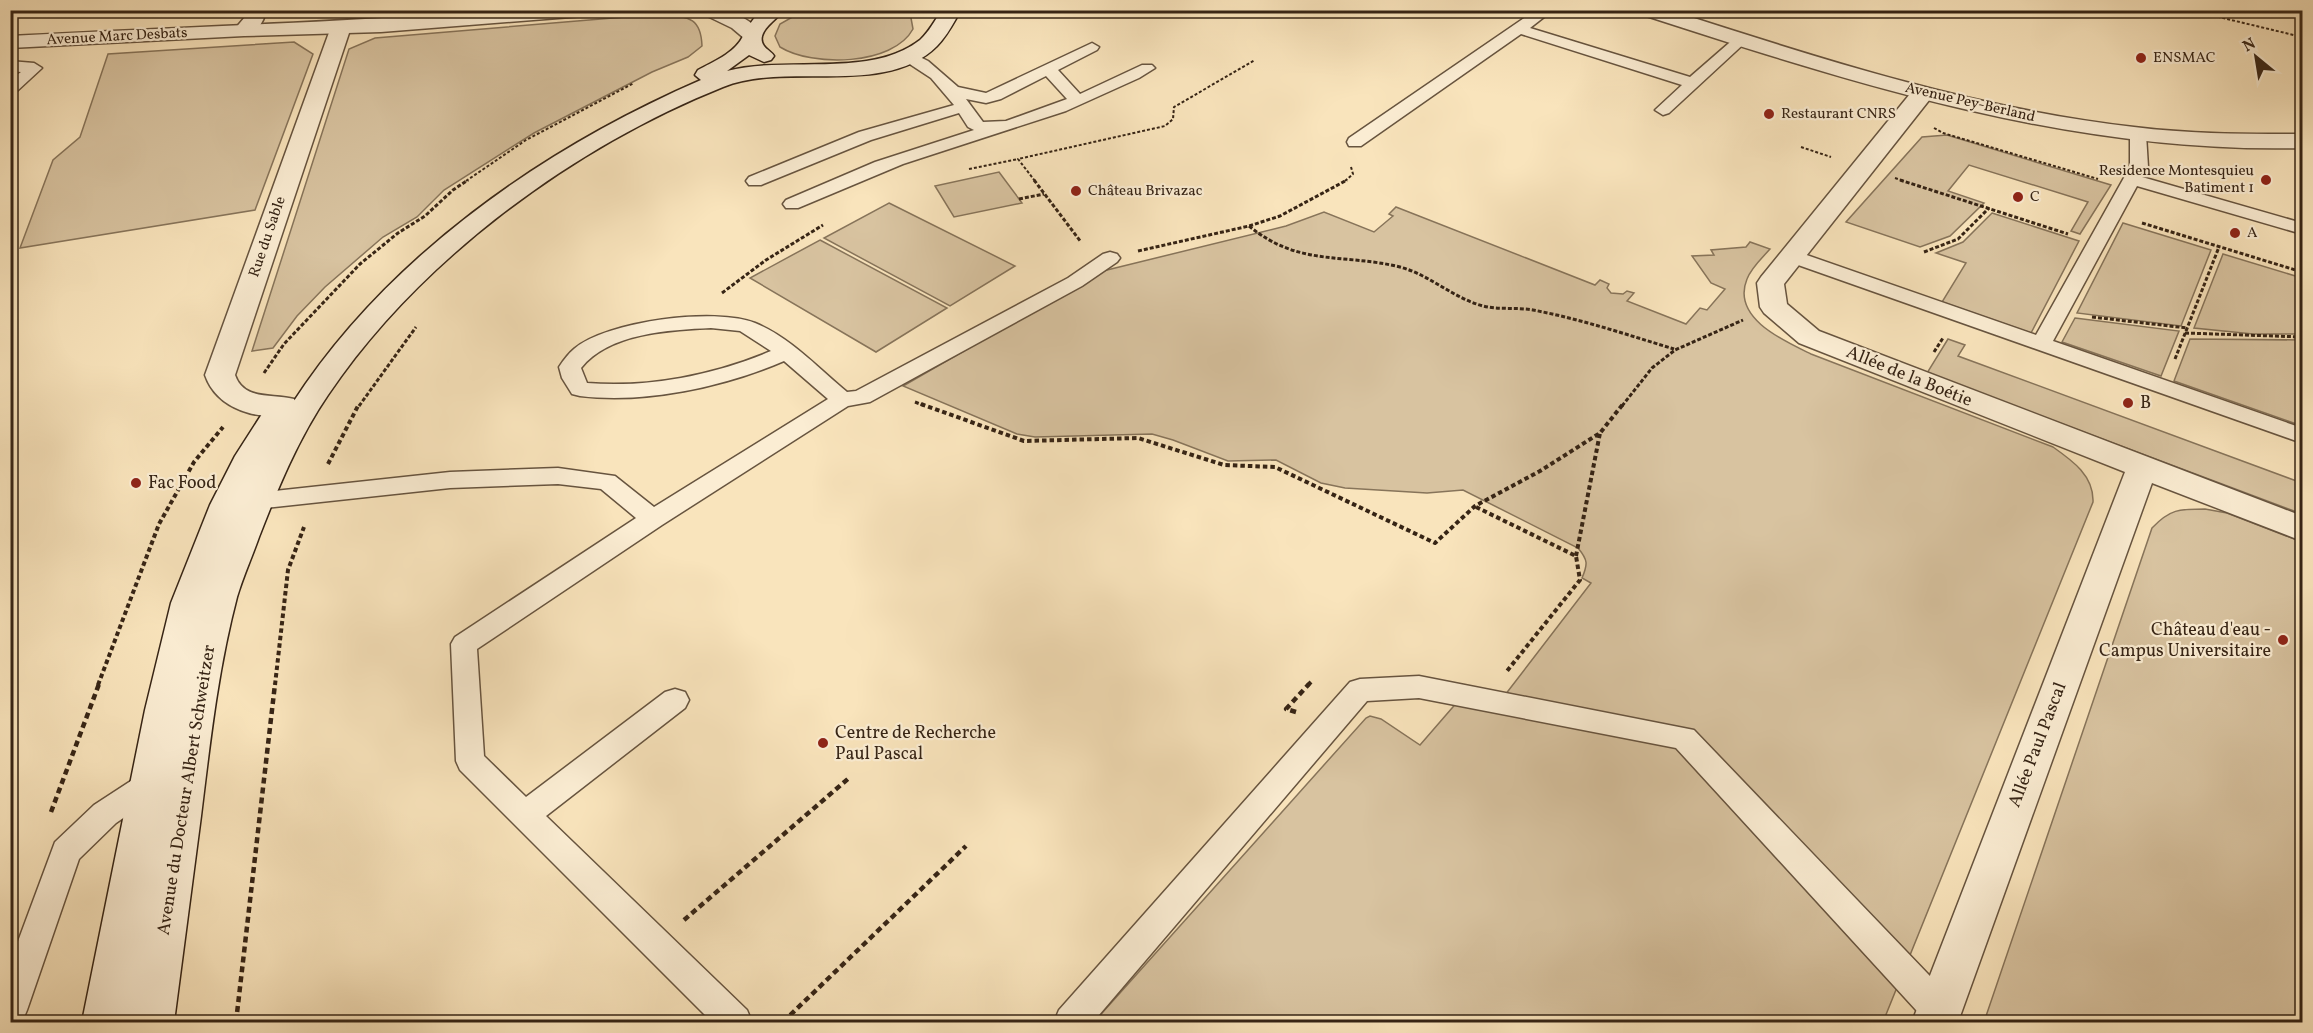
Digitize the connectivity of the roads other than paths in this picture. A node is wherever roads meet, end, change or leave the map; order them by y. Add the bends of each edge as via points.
1 (256, 10) edge
2 (584, 10) edge
3 (710, 10) edge
4 (775, 10) edge
5 (1546, 10) edge
6 (1647, 10) edge
7 (941, 16) edge
8 (341, 27) junction
9 (244, 30) junction
10 (1519, 30) junction
11 (752, 37) junction
12 (1741, 40) junction
13 (10, 42) edge
14 (1092, 47) dead end
15 (907, 56) junction
16 (10, 66) edge
17 (1148, 68) dead end
18 (806, 69) junction
19 (1048, 69) junction
20 (1693, 83) junction
21 (10, 89) edge
22 (953, 91) junction
23 (1077, 100) junction
24 (1915, 104) junction
25 (963, 107) junction
26 (1663, 110) dead end
27 (987, 130) junction
28 (2138, 134) junction
29 (2302, 141) edge
30 (1355, 142) dead end
31 (754, 181) dead end
32 (2130, 183) junction
33 (792, 204) dead end
34 (2302, 229) edge
35 (1791, 256) junction
36 (1110, 258) road end
37 (2040, 344) junction
38 (784, 353) junction
39 (889, 392) road end
40 (852, 398) junction
41 (283, 406) junction
42 (2302, 436) edge
43 (2142, 468) junction
44 (256, 501) junction
45 (653, 519) junction
46 (2302, 529) edge
47 (675, 700) dead end
48 (150, 784) junction
49 (524, 815) junction
50 (10, 1010) edge
51 (1937, 1016) edge
52 (105, 1023) edge
53 (151, 1023) edge
54 (735, 1023) edge
55 (1071, 1023) edge

1 - 9 street via 255,18
2 - 8 street, Avenue Marc Desbats
3 - 11 street via 739,24
4 - 11 street, Avenue du Docteur Albert Schweitzer via 760,21
5 - 10 lane
6 - 12 street, Avenue Pey-Berland
7 - 15 street, Avenue du Docteur Albert Schweitzer via 935,37
8 - 9 street, Avenue Marc Desbats
8 - 41 street, Rue du Sable via 220,375 222,385 244,401 263,407
9 - 13 street, Avenue Marc Desbats
10 - 20 lane
10 - 30 lane
11 - 18 street, Avenue du Docteur Albert Schweitzer via 760,53 778,63
11 - 41 street, Avenue du Docteur Albert Schweitzer via 737,56 710,73 580,137 454,222 346,324
12 - 20 lane
12 - 24 street, Avenue Pey-Berland
14 - 19 lane
15 - 18 street, Avenue du Docteur Albert Schweitzer via 859,69
15 - 22 lane
16 - 21 lane via 34,68
17 - 23 lane
18 - 44 street, Avenue du Docteur Albert Schweitzer via 743,74 680,98 571,156 474,224 402,288 336,363 306,405
19 - 22 lane via 995,96 986,98
19 - 23 lane
20 - 26 lane
22 - 25 lane
23 - 27 lane via 1045,115
24 - 28 street, Avenue Pey-Berland
24 - 35 street
25 - 27 lane via 977,127
25 - 31 lane via 864,136
27 - 33 lane via 863,172
28 - 29 street, Avenue Pey-Berland via 2262,143
28 - 32 lane via 2139,167
32 - 34 lane
32 - 37 lane
35 - 37 lane
35 - 43 street, Allée de la Boétie via 1770,283 1774,307 1809,337
36 - 40 lane via 1075,282
37 - 42 lane
38 - 38 lane via 768,338 746,327 723,320 687,322 631,333 600,344 582,353 570,367 580,389 660,387 714,379
38 - 40 lane
39 - 40 lane
40 - 45 lane
41 - 48 street, Avenue du Docteur Albert Schweitzer via 225,505 189,603
43 - 46 street, Allée de la Boétie
43 - 51 street, Allée Paul Pascal
44 - 45 lane via 450,480 558,476 607,482
44 - 53 street, Avenue du Docteur Albert Schweitzer via 220,595 197,699
45 - 49 lane via 464,644 470,761
47 - 49 lane
48 - 50 lane via 99,816 66,852
48 - 52 street, Avenue du Docteur Albert Schweitzer
49 - 54 lane
51 - 55 lane via 1684,738 1419,687 1360,690

